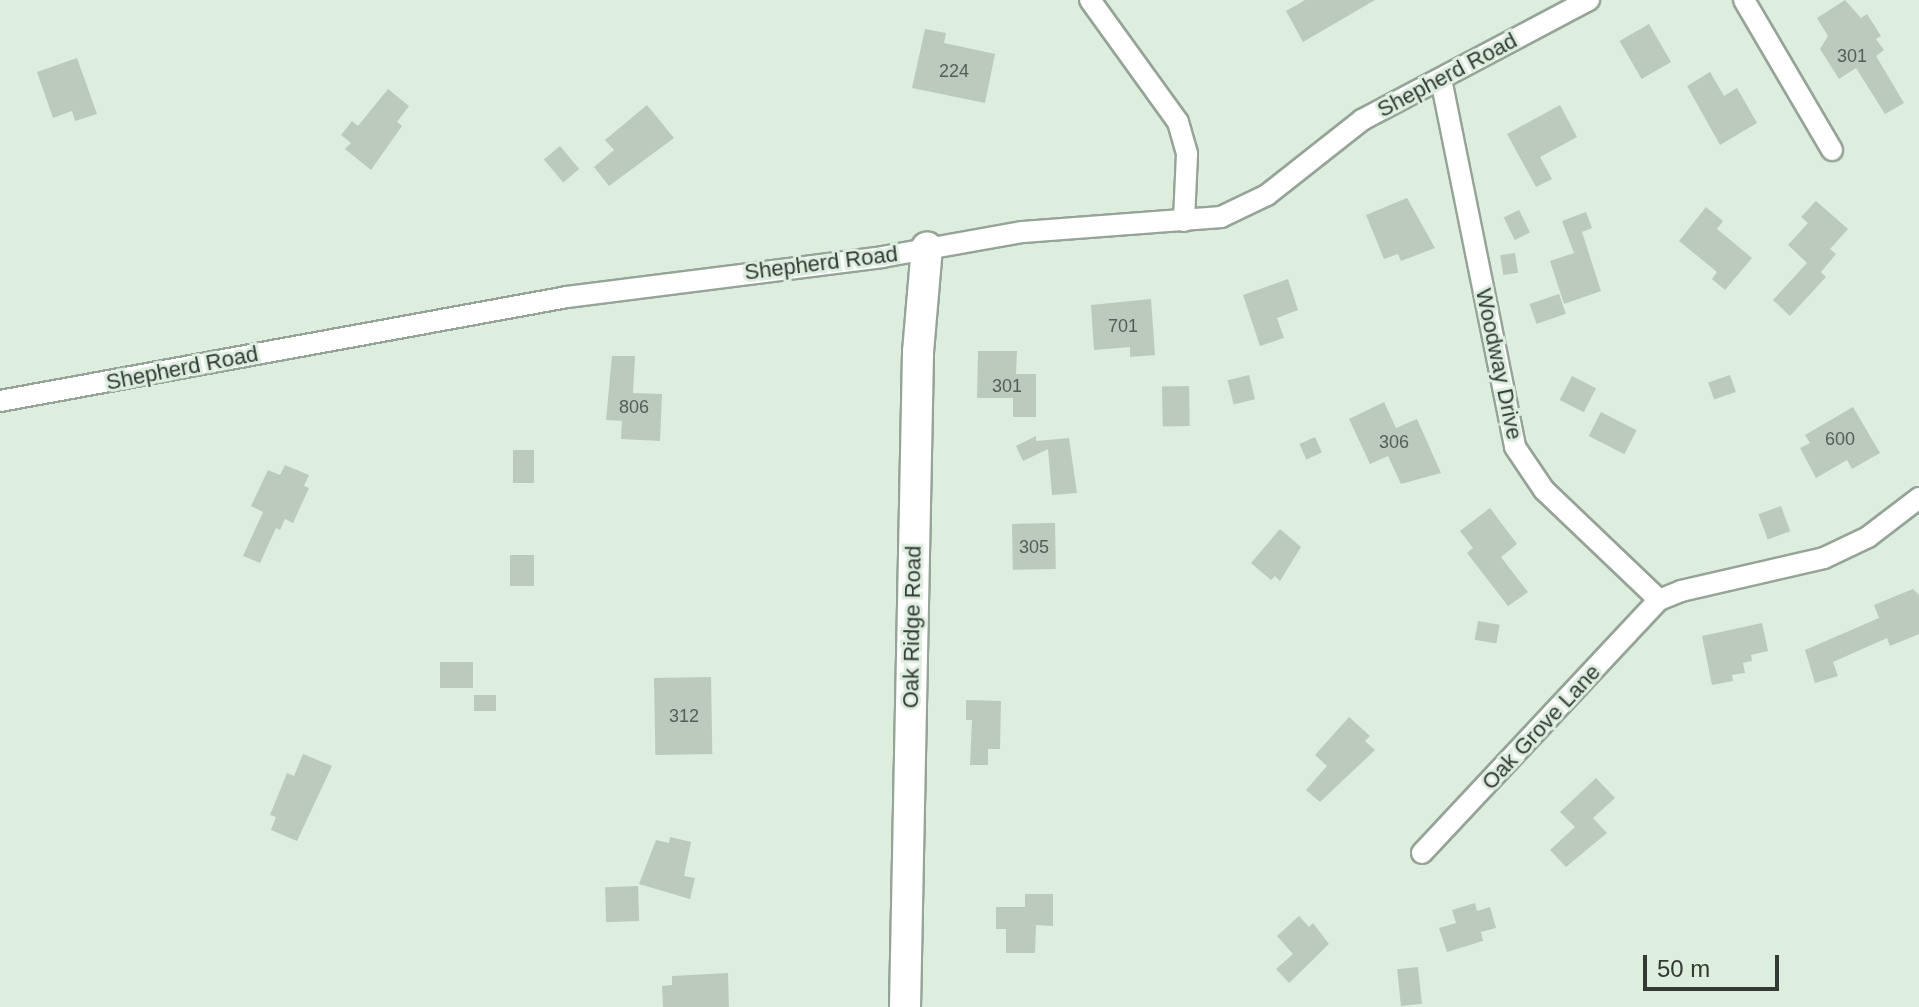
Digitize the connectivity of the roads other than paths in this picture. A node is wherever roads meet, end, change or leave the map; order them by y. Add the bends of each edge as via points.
1 (1090, 0) edge
2 (1589, 0) edge
3 (1744, 0) edge
4 (1441, 79) junction
5 (1832, 150) dead end
6 (1184, 221) junction
7 (927, 247) junction
8 (0, 401) edge
9 (1919, 498) edge
10 (1659, 600) junction
11 (1422, 853) dead end
12 (905, 1007) edge

1 - 6 street via 1178,122 1187,154
2 - 4 street, Shepherd Road
3 - 5 street
4 - 6 street, Shepherd Road via 1344,131 1245,208
4 - 10 street, Woodway Drive via 1515,447 1544,490
6 - 7 street, Shepherd Road via 1023,232
7 - 8 street, Shepherd Road via 567,297
7 - 12 street, Oak Ridge Road via 918,352
9 - 10 street via 1868,537 1824,558
10 - 11 street, Oak Grove Lane

